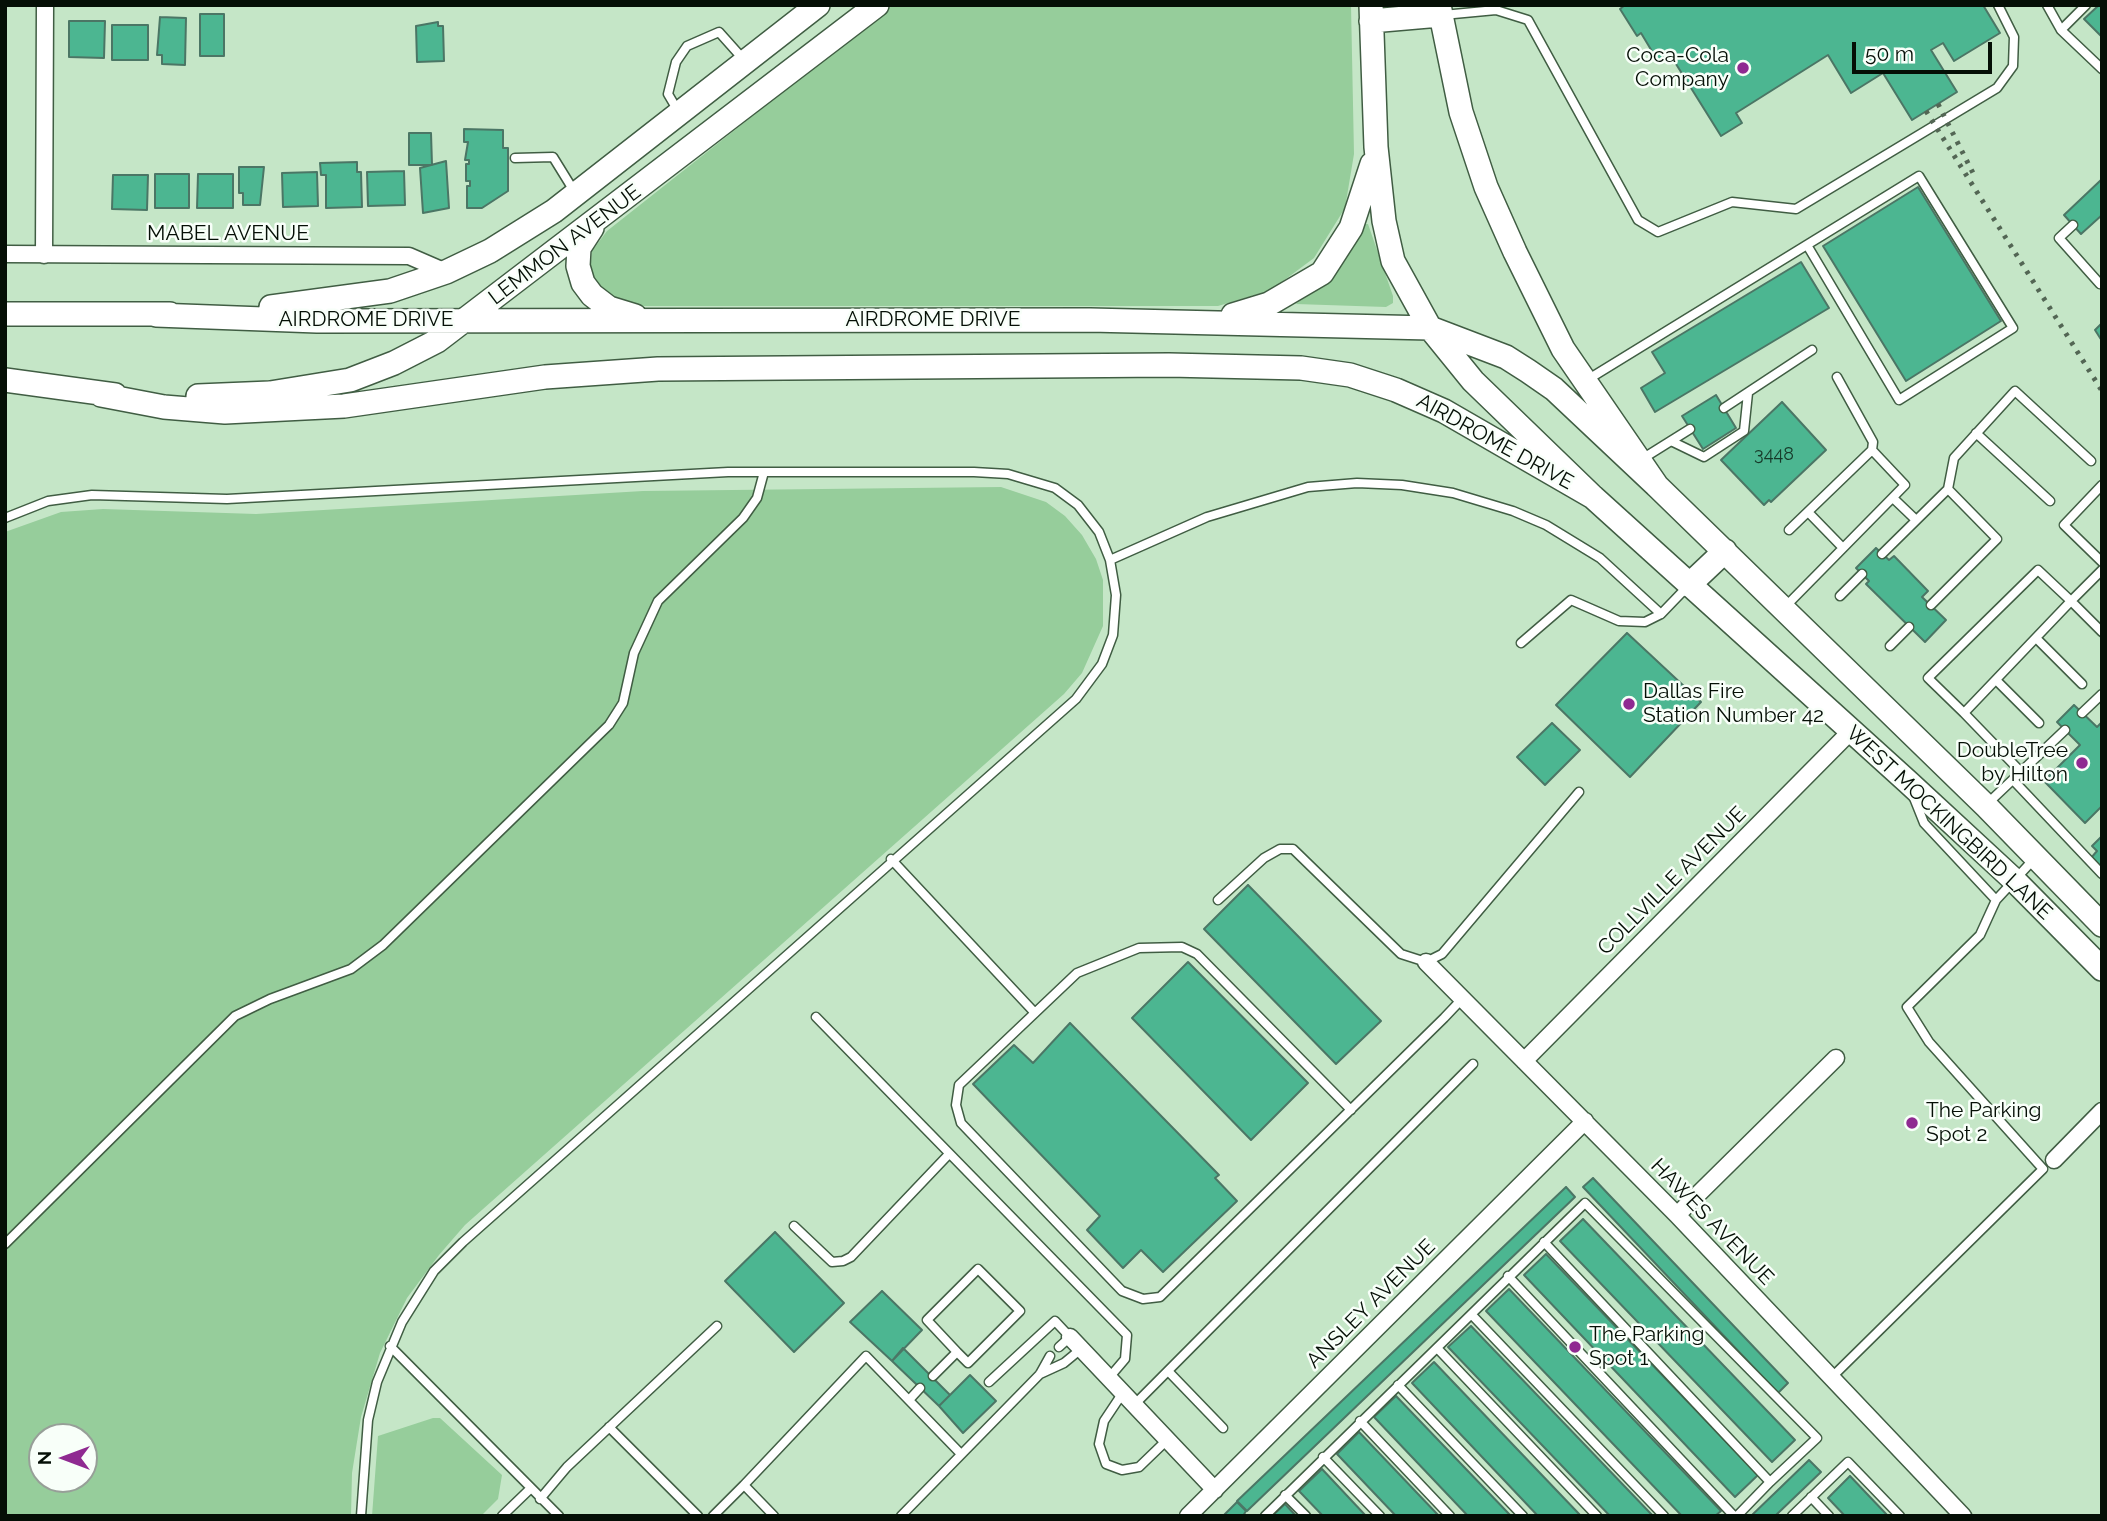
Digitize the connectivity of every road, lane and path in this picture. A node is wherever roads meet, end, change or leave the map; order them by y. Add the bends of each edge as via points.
1 (45, 5) edge
2 (818, 5) edge
3 (1998, 5) edge
4 (2047, 5) edge
5 (2086, 5) edge
6 (874, 6) edge
7 (1440, 10) edge
8 (1371, 13) edge
9 (2061, 30) junction
10 (746, 62) junction
11 (2101, 68) edge
12 (679, 113) junction
13 (1376, 147) junction
14 (516, 158) dead end
15 (575, 194) junction
16 (608, 212) junction
17 (2073, 225) dead end
18 (1807, 245) junction
19 (5, 254) edge
20 (44, 255) junction
21 (446, 272) junction
22 (2102, 282) edge
23 (5, 314) edge
24 (156, 315) junction
25 (466, 320) junction
26 (651, 321) junction
27 (1210, 321) junction
28 (1430, 328) junction
29 (1812, 350) dead end
30 (1837, 377) dead end
31 (5, 380) edge
32 (1584, 382) junction
33 (1748, 393) junction
34 (101, 395) junction
35 (1724, 408) dead end
36 (1690, 429) dead end
37 (1976, 433) junction
38 (1671, 441) junction
39 (1872, 450) junction
40 (1640, 461) junction
41 (2091, 461) dead end
42 (764, 472) junction
43 (2102, 485) edge
44 (1657, 486) junction
45 (1948, 489) junction
46 (1593, 497) junction
47 (1893, 498) junction
48 (2050, 501) dead end
49 (1808, 512) junction
50 (5, 518) edge
51 (1916, 520) junction
52 (1789, 530) dead end
53 (1843, 548) junction
54 (1725, 551) junction
55 (1882, 554) dead end
56 (1110, 560) junction
57 (2102, 562) edge
58 (2102, 570) edge
59 (1862, 574) dead end
60 (1689, 585) junction
61 (1840, 596) dead end
62 (2071, 601) junction
63 (1931, 605) dead end
64 (1783, 609) junction
65 (1661, 614) junction
66 (1909, 627) dead end
67 (2102, 632) edge
68 (2036, 638) junction
69 (1521, 643) dead end
70 (1890, 646) dead end
71 (1996, 681) junction
72 (2082, 684) dead end
73 (2102, 694) edge
74 (1964, 713) junction
75 (2082, 713) dead end
76 (2039, 723) dead end
77 (2065, 730) dead end
78 (1851, 732) junction
79 (2021, 772) junction
80 (2013, 780) junction
81 (1908, 782) junction
82 (1579, 792) dead end
83 (1986, 806) junction
84 (1959, 830) junction
85 (2036, 857) junction
86 (891, 859) junction
87 (2102, 874) edge
88 (2014, 880) junction
89 (1218, 900) dead end
90 (1996, 900) junction
91 (2102, 925) edge
92 (1426, 962) junction
93 (2102, 970) edge
94 (1462, 999) junction
95 (1035, 1013) junction
96 (816, 1017) dead end
97 (1836, 1058) dead end
98 (1524, 1061) junction
99 (1473, 1064) dead end
100 (1351, 1110) junction
101 (2102, 1111) edge
102 (1584, 1121) junction
103 (949, 1154) junction
104 (2054, 1160) dead end
105 (1677, 1215) junction
106 (794, 1226) dead end
107 (1544, 1242) junction
108 (5, 1244) edge
109 (1508, 1276) junction
110 (1472, 1315) junction
111 (717, 1326) dead end
112 (1070, 1345) junction
113 (390, 1346) junction
114 (1437, 1348) junction
115 (957, 1352) junction
116 (1050, 1356) dead end
117 (1168, 1371) junction
118 (1040, 1374) junction
119 (933, 1376) dead end
120 (1832, 1377) junction
121 (1108, 1379) junction
122 (989, 1382) dead end
123 (1398, 1385) junction
124 (920, 1388) dead end
125 (909, 1400) junction
126 (1128, 1400) junction
127 (1360, 1421) junction
128 (610, 1427) junction
129 (1223, 1428) dead end
130 (1167, 1440) junction
131 (961, 1454) junction
132 (1323, 1457) junction
133 (1770, 1482) junction
134 (744, 1485) junction
135 (530, 1489) junction
136 (1215, 1489) junction
137 (1285, 1495) junction
138 (1811, 1497) junction
139 (540, 1499) junction
140 (360, 1516) edge
141 (502, 1516) edge
142 (559, 1516) edge
143 (698, 1516) edge
144 (713, 1516) edge
145 (774, 1516) edge
146 (901, 1516) edge
147 (1188, 1516) edge
148 (1265, 1516) edge
149 (1306, 1516) edge
150 (1380, 1516) edge
151 (1450, 1516) edge
152 (1523, 1516) edge
153 (1597, 1516) edge
154 (1664, 1516) edge
155 (1736, 1516) edge
156 (1792, 1516) edge
157 (1829, 1516) edge
158 (1900, 1516) edge
159 (1963, 1516) edge

1 - 20 street
2 - 10 main road, LEMMON AVENUE
3 - 7 lane via 2014,37 2013,66 1997,88 1796,209 1732,202 1657,232 1638,220 1528,20 1496,10
4 - 9 lane
5 - 9 lane
6 - 16 main road, LEMMON AVENUE
7 - 8 main road
7 - 32 main road, WEST MOCKINGBIRD LANE via 1461,112 1486,187 1541,310
8 - 13 main road, WEST MOCKINGBIRD LANE
9 - 11 lane
10 - 12 main road, LEMMON AVENUE
10 - 12 lane via 719,32 687,46 676,62 668,94
12 - 15 main road, LEMMON AVENUE
13 - 27 main road via 1368,186 1351,228 1322,273 1269,304
13 - 28 main road, WEST MOCKINGBIRD LANE via 1393,261
14 - 15 lane via 553,157
15 - 21 main road, LEMMON AVENUE via 522,233
16 - 25 main road, LEMMON AVENUE
16 - 26 main road via 579,248 583,282 610,308
17 - 22 lane via 2059,238 2099,284
18 - 18 lane via 1919,176 2013,328 1899,400
18 - 32 lane
19 - 20 street, MABEL AVENUE
20 - 21 street, MABEL AVENUE via 409,256
21 - 24 main road, LEMMON AVENUE via 360,296 292,306
23 - 24 main road, LEMMON AVENUE
24 - 25 main road, AIRDROME DRIVE
25 - 26 main road, AIRDROME DRIVE
25 - 34 main road, LEMMON AVENUE via 437,341 350,380 226,396
26 - 27 main road, AIRDROME DRIVE
27 - 28 main road, AIRDROME DRIVE
28 - 44 main road, AIRDROME DRIVE via 1506,357 1554,389
28 - 46 main road, WEST MOCKINGBIRD LANE via 1474,382
29 - 33 lane
30 - 39 lane via 1873,442
31 - 34 main road, LEMMON AVENUE
32 - 40 main road, WEST MOCKINGBIRD LANE
33 - 35 lane
33 - 38 lane via 1744,431 1704,457
34 - 46 main road, AIRDROME DRIVE via 225,412 344,406 545,377 658,369 1301,368 1350,376 1444,411
36 - 38 lane
37 - 41 lane via 2015,391
37 - 45 lane via 1954,458
37 - 48 lane
38 - 40 lane
39 - 47 lane via 1905,485
39 - 49 lane
40 - 44 main road, WEST MOCKINGBIRD LANE
42 - 50 lane via 227,499 92,495 48,501
42 - 56 lane via 974,472 1032,479 1078,505 1099,532
42 - 108 lane via 757,498 743,518 658,601 634,653 623,703 609,725 383,945 351,969 235,1016
43 - 57 lane via 2064,525
44 - 54 main road, WEST MOCKINGBIRD LANE
45 - 51 lane
45 - 63 lane via 1997,539
46 - 60 main road, WEST MOCKINGBIRD LANE
47 - 51 lane
47 - 53 lane
49 - 52 lane
49 - 53 lane
51 - 55 lane
53 - 64 lane
54 - 60 main road
54 - 64 main road, WEST MOCKINGBIRD LANE
56 - 65 lane via 1207,517 1308,487 1357,482 1402,485 1453,493 1546,525 1600,558
56 - 86 lane via 1116,595 1113,635 1102,664 1076,698
58 - 62 lane
59 - 61 lane
60 - 65 lane
60 - 78 main road, WEST MOCKINGBIRD LANE
62 - 67 lane
62 - 68 lane
62 - 74 lane via 2038,570 1928,678
64 - 83 main road, WEST MOCKINGBIRD LANE
65 - 69 lane via 1646,622 1619,621 1571,600
66 - 70 lane
68 - 71 lane
68 - 72 lane
71 - 74 lane
71 - 76 lane
73 - 75 lane
74 - 79 lane
77 - 79 lane
78 - 81 main road, WEST MOCKINGBIRD LANE
78 - 98 street, COLLVILLE AVENUE
79 - 80 lane
80 - 83 lane
80 - 87 lane
81 - 84 main road, WEST MOCKINGBIRD LANE
81 - 90 lane via 1924,822
82 - 92 lane via 1442,954
83 - 84 main road
83 - 85 main road, WEST MOCKINGBIRD LANE
84 - 88 main road, WEST MOCKINGBIRD LANE
85 - 88 lane
85 - 91 main road, WEST MOCKINGBIRD LANE
86 - 95 lane
86 - 113 lane via 463,1242 434,1271
88 - 90 lane
88 - 93 main road, WEST MOCKINGBIRD LANE
89 - 92 lane via 1264,858 1280,849 1293,849 1401,954
90 - 120 lane via 1980,935 1908,1007 1929,1042 2043,1169
92 - 94 street, HAWES AVENUE
94 - 98 street, HAWES AVENUE
94 - 100 lane
95 - 100 lane via 1077,973 1139,948 1182,947 1197,954
95 - 100 lane via 959,1085 956,1105 961,1123 1122,1290 1143,1299 1160,1297
96 - 103 lane
97 - 105 street
98 - 102 street, HAWES AVENUE
99 - 117 lane
101 - 104 street
102 - 105 street, HAWES AVENUE
102 - 136 street, ANSLEY AVENUE
103 - 106 lane via 843,1261 832,1262
103 - 121 lane via 1127,1335 1125,1359
105 - 120 street, HAWES AVENUE
107 - 109 lane
107 - 133 lane
107 - 133 lane via 1585,1203 1817,1438
109 - 110 lane
109 - 155 lane
110 - 114 lane
110 - 154 lane
111 - 128 lane
112 - 118 lane via 1064,1363
112 - 121 street
112 - 122 lane via 1055,1321
113 - 135 lane
113 - 140 lane via 368,1420
114 - 123 lane
114 - 153 lane
115 - 115 lane via 968,1363 1020,1311 978,1269 927,1320
115 - 119 lane
116 - 118 lane
117 - 126 lane
117 - 129 lane
118 - 131 lane
120 - 159 street, HAWES AVENUE
121 - 126 street
123 - 127 lane
123 - 152 lane
124 - 125 lane
125 - 131 lane
125 - 134 lane via 866,1356
126 - 130 street
126 - 130 lane via 1104,1421 1100,1444 1106,1464 1122,1471 1139,1467
127 - 132 lane
127 - 151 lane
128 - 139 lane
128 - 143 lane
130 - 136 street
131 - 146 lane
132 - 137 lane
132 - 150 lane
133 - 155 lane
134 - 144 lane
134 - 145 lane
135 - 139 lane
135 - 141 lane
136 - 147 street, ANSLEY AVENUE
137 - 148 lane
137 - 149 lane
138 - 156 lane
138 - 157 lane
138 - 158 lane via 1848,1462
139 - 142 lane

